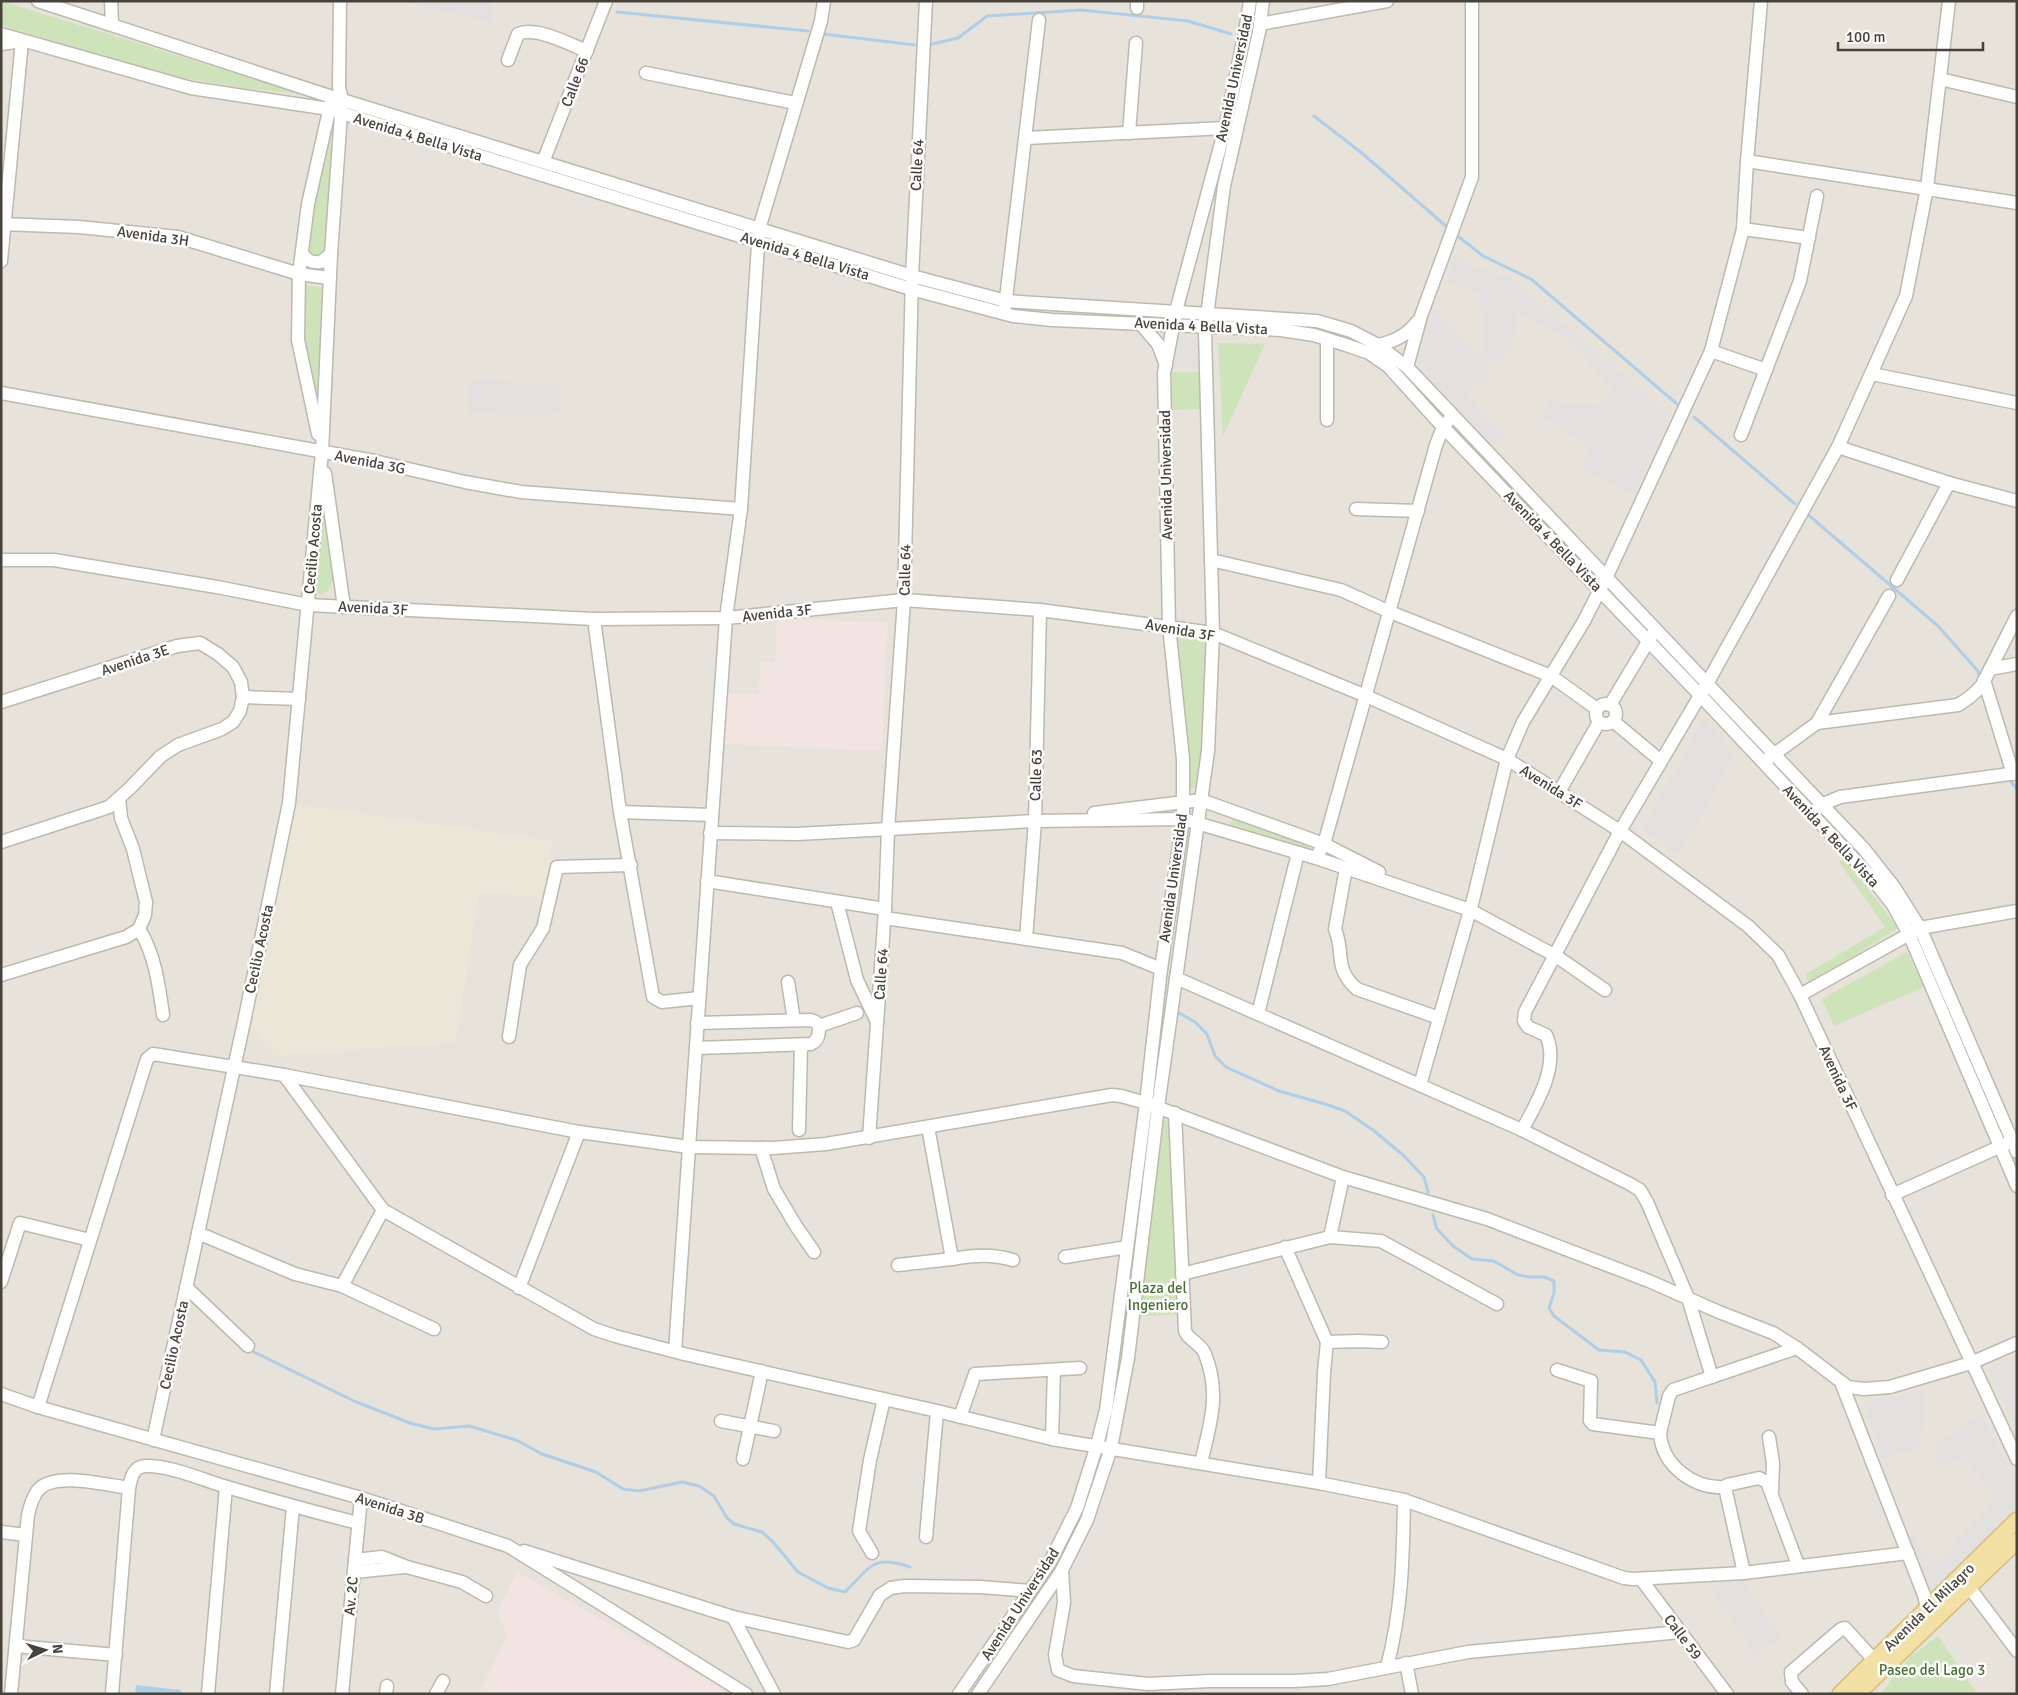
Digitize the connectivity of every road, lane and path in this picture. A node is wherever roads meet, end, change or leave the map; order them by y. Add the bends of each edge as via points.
1 (38, 1) edge
2 (111, 1) edge
3 (340, 1) edge
4 (606, 1) edge
5 (824, 1) edge
6 (926, 1) edge
7 (1250, 1) edge
8 (1262, 1) edge
9 (1387, 1) edge
10 (1472, 1) edge
11 (1761, 1) edge
12 (1949, 1) edge
13 (1039, 20) dead end
14 (112, 24) junction
15 (1260, 24) junction
16 (1, 34) edge
17 (22, 41) junction
18 (1136, 43) dead end
19 (1, 44) edge
20 (587, 51) junction
21 (508, 60) dead end
22 (646, 73) dead end
23 (1940, 79) junction
24 (2017, 97) edge
25 (337, 101) junction
26 (795, 103) junction
27 (1225, 128) junction
28 (1129, 133) junction
29 (1026, 138) junction
30 (1747, 160) junction
31 (544, 162) junction
32 (1927, 188) junction
33 (1817, 196) dead end
34 (2017, 204) edge
35 (3, 224) edge
36 (1743, 229) junction
37 (758, 235) junction
38 (1809, 238) junction
39 (302, 253) junction
40 (331, 254) junction
41 (1, 261) edge
42 (299, 274) junction
43 (329, 278) junction
44 (911, 283) junction
45 (1006, 301) junction
46 (1176, 311) junction
47 (1207, 313) junction
48 (1004, 314) junction
49 (1421, 316) junction
50 (1140, 323) junction
51 (1174, 324) junction
52 (1206, 327) junction
53 (1327, 339) junction
54 (1378, 345) junction
55 (1711, 351) junction
56 (1166, 365) junction
57 (1407, 367) junction
58 (1766, 370) junction
59 (1872, 374) junction
60 (1, 393) edge
61 (2017, 403) edge
62 (1454, 416) junction
63 (1327, 420) dead end
64 (1443, 427) junction
65 (1741, 434) dead end
66 (1838, 446) junction
67 (322, 452) junction
68 (1949, 483) junction
69 (1532, 498) junction
70 (2017, 501) edge
71 (1521, 508) junction
72 (741, 509) junction
73 (1356, 509) dead end
74 (1418, 511) junction
75 (1, 560) edge
76 (1211, 560) junction
77 (1607, 576) junction
78 (1896, 580) dead end
79 (1600, 590) junction
80 (1889, 596) dead end
81 (904, 600) junction
82 (308, 605) junction
83 (344, 607) junction
84 (1040, 610) junction
85 (1390, 612) junction
86 (2017, 616) edge
87 (726, 618) junction
88 (594, 620) junction
89 (1169, 626) junction
90 (1657, 629) junction
91 (1213, 633) junction
92 (1648, 640) junction
93 (2017, 664) edge
94 (1987, 675) junction
95 (1551, 676) junction
96 (1708, 682) junction
97 (1700, 694) junction
98 (1366, 696) junction
99 (243, 697) junction
100 (299, 699) junction
101 (1, 702) edge
102 (1610, 704) junction
103 (1597, 708) junction
104 (1613, 721) junction
105 (1599, 722) junction
106 (1817, 723) junction
107 (1774, 754) junction
108 (1507, 759) junction
109 (1661, 761) junction
110 (1764, 762) junction
111 (2015, 774) edge
112 (1559, 792) junction
113 (119, 799) junction
114 (1201, 800) junction
115 (1183, 801) junction
116 (1817, 809) junction
117 (620, 812) junction
118 (712, 815) junction
119 (1183, 819) junction
120 (1035, 821) junction
121 (1198, 822) junction
122 (888, 830) junction
123 (1620, 831) junction
124 (710, 833) junction
125 (1, 842) edge
126 (1324, 844) junction
127 (1298, 853) junction
128 (1316, 858) junction
129 (630, 865) junction
130 (1346, 868) junction
131 (706, 881) junction
132 (1417, 891) junction
133 (837, 902) junction
134 (1470, 910) junction
135 (2017, 912) edge
136 (885, 914) junction
137 (139, 929) junction
138 (1915, 931) junction
139 (1026, 939) junction
140 (1556, 956) junction
141 (1161, 969) junction
142 (1, 975) edge
143 (1176, 978) junction
144 (788, 982) dead end
145 (1605, 990) dead end
146 (1800, 995) junction
147 (699, 998) junction
148 (857, 1013) dead end
149 (1258, 1014) junction
150 (163, 1015) dead end
151 (1439, 1018) junction
152 (794, 1020) junction
153 (877, 1022) junction
154 (697, 1023) junction
155 (819, 1026) junction
156 (509, 1037) dead end
157 (801, 1045) junction
158 (696, 1048) junction
159 (234, 1067) junction
160 (284, 1075) junction
161 (1420, 1085) junction
162 (1152, 1105) junction
163 (1175, 1114) junction
164 (2011, 1126) edge
165 (928, 1127) junction
166 (799, 1130) dead end
167 (1522, 1130) junction
168 (579, 1132) junction
169 (1992, 1133) junction
170 (869, 1138) junction
171 (689, 1147) junction
172 (1999, 1147) junction
173 (2014, 1147) edge
174 (761, 1148) junction
175 (1343, 1177) junction
176 (2017, 1186) edge
177 (1892, 1195) junction
178 (383, 1210) junction
179 (198, 1233) junction
180 (1330, 1237) junction
181 (90, 1240) junction
182 (1127, 1247) junction
183 (1285, 1247) junction
184 (814, 1252) dead end
185 (1065, 1257) dead end
186 (952, 1259) junction
187 (1013, 1260) dead end
188 (898, 1265) dead end
189 (1182, 1274) junction
190 (1, 1282) edge
191 (342, 1286) junction
192 (186, 1287) junction
193 (520, 1288) junction
194 (1688, 1298) junction
195 (1497, 1304) dead end
196 (434, 1329) dead end
197 (1326, 1342) junction
198 (1382, 1342) dead end
199 (2017, 1343) edge
200 (248, 1346) dead end
201 (1797, 1348) junction
202 (675, 1352) junction
203 (1971, 1363) junction
204 (1080, 1368) dead end
205 (1054, 1370) junction
206 (1557, 1370) dead end
207 (762, 1371) junction
208 (1712, 1377) junction
209 (1841, 1382) junction
210 (1, 1394) edge
211 (884, 1399) junction
212 (38, 1407) junction
213 (937, 1411) junction
214 (960, 1417) junction
215 (721, 1422) dead end
216 (749, 1427) junction
217 (774, 1431) dead end
218 (1660, 1434) junction
219 (1769, 1437) dead end
220 (1052, 1439) junction
221 (153, 1440) junction
222 (1097, 1445) junction
223 (1111, 1448) junction
224 (743, 1459) dead end
225 (2017, 1459) edge
226 (1201, 1463) junction
227 (1319, 1483) junction
228 (226, 1487) junction
229 (1725, 1487) junction
230 (128, 1488) junction
231 (1772, 1494) junction
232 (361, 1498) junction
233 (1404, 1500) junction
234 (293, 1507) junction
235 (2017, 1520) edge
236 (358, 1523) junction
237 (1, 1532) edge
238 (26, 1535) junction
239 (926, 1537) dead end
240 (2017, 1541) edge
241 (508, 1546) junction
242 (872, 1553) dead end
243 (1908, 1553) junction
244 (354, 1566) junction
245 (1798, 1566) junction
246 (1062, 1570) junction
247 (1744, 1573) junction
248 (1640, 1579) junction
249 (1969, 1587) junction
250 (1030, 1592) junction
251 (486, 1596) dead end
252 (1927, 1608) junction
253 (732, 1617) junction
254 (1680, 1632) junction
255 (16, 1646) junction
256 (2017, 1651) edge
257 (116, 1655) junction
258 (1874, 1660) junction
259 (1406, 1663) junction
260 (1386, 1667) junction
261 (443, 1681) dead end
262 (1147, 1689) edge
263 (11, 1694) edge
264 (112, 1694) edge
265 (208, 1694) edge
266 (276, 1694) edge
267 (342, 1694) edge
268 (436, 1694) edge
269 (746, 1694) edge
270 (774, 1694) edge
271 (959, 1694) edge
272 (978, 1694) edge
273 (1412, 1694) edge
274 (1727, 1694) edge
275 (1802, 1694) edge
276 (1840, 1694) edge
277 (1857, 1694) edge

1 - 14 street, Avenida 4 Bella Vista
2 - 14 street
3 - 25 street
4 - 20 street, Calle 66
5 - 26 street
6 - 44 street, Calle 64
7 - 27 street, Avenida Universidad
8 - 15 street, Avenida Universidad
9 - 15 street
10 - 49 street via 1472,178
11 - 30 street
12 - 23 street
13 - 29 street
14 - 25 street, Avenida 4 Bella Vista
15 - 47 street, Avenida Universidad via 1224,186
16 - 17 street, Avenida 4 Bella Vista
17 - 19 street
17 - 25 street, Avenida 4 Bella Vista via 191,88
17 - 35 street
18 - 28 street
20 - 21 street via 534,31 524,31 518,34
20 - 31 street, Calle 66
22 - 26 street
23 - 24 street
23 - 32 street
25 - 31 street, Avenida 4 Bella Vista
25 - 37 street, Avenida 4 Bella Vista
25 - 39 street, Cecilio Acosta via 308,204
25 - 40 street, Cecilio Acosta
26 - 37 street
27 - 28 street
27 - 46 street, Avenida Universidad
28 - 29 street
29 - 45 street
30 - 32 street
30 - 36 street
31 - 37 street, Avenida 4 Bella Vista
32 - 34 street
32 - 59 street via 1906,296
33 - 38 street
35 - 41 street
35 - 42 street, Avenida 3H via 79,227 178,237
36 - 38 street
36 - 55 street
37 - 44 street, Avenida 4 Bella Vista
37 - 72 street
38 - 58 street via 1800,280
39 - 40 street via 313,262 321,262
39 - 42 street, Cecilio Acosta
40 - 43 street, Cecilio Acosta
42 - 43 street, Avenida 3H
42 - 67 street, Cecilio Acosta via 298,340
43 - 67 street, Cecilio Acosta
44 - 45 street, Avenida 4 Bella Vista
44 - 48 street, Avenida 4 Bella Vista
44 - 81 street, Calle 64
45 - 46 street, Avenida 4 Bella Vista
45 - 48 street
46 - 47 street, Avenida 4 Bella Vista
46 - 51 street, Avenida Universidad
47 - 52 street, Avenida Universidad
47 - 54 street, Avenida 4 Bella Vista via 1316,321 1351,331
48 - 50 street, Avenida 4 Bella Vista via 1052,320
49 - 54 street via 1408,334
49 - 57 street
50 - 51 street, Avenida 4 Bella Vista
50 - 56 street via 1158,344
51 - 52 street, Avenida 4 Bella Vista
51 - 56 street, Avenida Universidad
52 - 53 street, Avenida 4 Bella Vista via 1281,330
52 - 76 street, Avenida Universidad
53 - 63 street
53 - 64 street, Avenida 4 Bella Vista via 1369,353 1388,366
54 - 57 street, Avenida 4 Bella Vista
55 - 58 street
55 - 77 street
56 - 89 street, Avenida Universidad
57 - 62 street, Avenida 4 Bella Vista
58 - 65 street
59 - 61 street
59 - 66 street
60 - 67 street, Avenida 3G
62 - 64 street
62 - 69 street, Avenida 4 Bella Vista
64 - 71 street, Avenida 4 Bella Vista
64 - 74 street
66 - 68 street
66 - 96 street
67 - 72 street, Avenida 3G via 522,492
67 - 82 street, Cecilio Acosta
67 - 83 street
68 - 70 street
68 - 78 street
69 - 71 street
69 - 77 street, Avenida 4 Bella Vista
71 - 79 street, Avenida 4 Bella Vista
72 - 87 street
73 - 74 street
74 - 85 street
75 - 82 street, Avenida 3F via 54,560
76 - 85 street via 1341,590
76 - 91 street, Avenida Universidad
77 - 79 street
77 - 90 street, Avenida 4 Bella Vista
79 - 92 street, Avenida 4 Bella Vista
79 - 95 street
80 - 106 street
81 - 84 street, Avenida 3F
81 - 87 street, Avenida 3F
81 - 122 street, Calle 64
82 - 83 street, Avenida 3F
82 - 100 street, Cecilio Acosta
83 - 88 street, Avenida 3F
84 - 89 street, Avenida 3F
84 - 120 street, Calle 63
85 - 95 street
85 - 98 street
86 - 94 street
87 - 88 street, Avenida 3F
87 - 118 street
88 - 117 street
89 - 91 street, Avenida 3F
89 - 115 street, Avenida Universidad
90 - 92 street
90 - 96 street, Avenida 4 Bella Vista
91 - 98 street, Avenida 3F
91 - 114 street, Avenida Universidad via 1208,751
92 - 97 street, Avenida 4 Bella Vista
92 - 102 street
93 - 94 street
94 - 106 street via 1974,695 1958,705
94 - 111 street
95 - 103 street
95 - 108 street via 1523,722
96 - 97 street
96 - 107 street, Avenida 4 Bella Vista
97 - 109 street
97 - 110 street, Avenida 4 Bella Vista
98 - 108 street, Avenida 3F
98 - 126 street
99 - 100 street
99 - 101 street, Avenida 3E via 241,682 233,667 200,644 177,646
99 - 113 street via 233,722 178,745 161,756
100 - 159 street, Cecilio Acosta via 289,803
102 - 103 street
102 - 104 street via 1616,712
103 - 105 street via 1595,713
104 - 105 street via 1609,724
104 - 109 street
105 - 112 street
106 - 107 street
107 - 110 street
107 - 116 street, Avenida 4 Bella Vista
108 - 112 street, Avenida 3F
108 - 134 street
109 - 123 street
110 - 116 street, Avenida 4 Bella Vista
111 - 116 street via 1840,797
112 - 123 street, Avenida 3F
113 - 125 street via 109,807
113 - 137 street via 121,818 133,849 146,902
114 - 115 street
114 - 121 street, Avenida Universidad
114 - 126 street
115 - 119 street, Avenida Universidad
115 - 120 street
116 - 138 street, Avenida 4 Bella Vista via 1864,849 1894,886
117 - 118 street
117 - 129 street
118 - 124 street
119 - 120 street
119 - 121 street
119 - 141 street, Avenida Universidad
120 - 122 street
120 - 139 street, Calle 63
121 - 127 street
121 - 143 street, Avenida Universidad
122 - 124 street
122 - 136 street, Calle 64
123 - 140 street
123 - 146 street, Avenida 3F via 1748,926 1778,955
124 - 131 street
126 - 128 street
126 - 132 street
127 - 128 street
127 - 149 street
128 - 130 street
129 - 147 street via 653,997 662,1002
129 - 156 street via 557,868 543,928 520,966
130 - 132 street
130 - 151 street via 1335,929 1340,962 1348,981 1357,989
131 - 133 street
131 - 147 street
132 - 134 street
133 - 136 street
133 - 153 street via 857,980
134 - 140 street
134 - 151 street
135 - 138 street
136 - 139 street
136 - 153 street, Calle 64
137 - 142 street via 126,937
137 - 150 street via 152,959
138 - 146 street
138 - 164 street, Avenida 4 Bella Vista
138 - 169 street, Avenida 4 Bella Vista
139 - 141 street via 1122,953
140 - 145 street
140 - 167 street via 1525,1012 1524,1021 1528,1027 1546,1035 1551,1051 1542,1095
141 - 162 street, Avenida Universidad
143 - 149 street
143 - 162 street, Avenida Universidad
144 - 152 street
146 - 177 street, Avenida 3F
147 - 154 street
148 - 155 street
149 - 161 street
151 - 161 street
152 - 154 street
152 - 155 street via 810,1020
153 - 170 street, Calle 64
154 - 158 street
155 - 157 street via 816,1041
157 - 158 street
157 - 166 street
158 - 171 street
159 - 160 street
159 - 179 street, Cecilio Acosta
159 - 181 street via 160,1054 153,1054 147,1059
160 - 168 street
160 - 178 street
161 - 167 street
162 - 163 street
162 - 165 street via 1112,1096
162 - 182 street, Avenida Universidad
162 - 223 street, Avenida Universidad via 1128,1358
163 - 175 street
163 - 189 street
164 - 169 street
164 - 173 street, Avenida 4 Bella Vista
165 - 170 street
165 - 186 street
167 - 194 street via 1640,1190
168 - 171 street
168 - 193 street
169 - 172 street, Avenida 4 Bella Vista
170 - 174 street
171 - 174 street
171 - 202 street
172 - 173 street
172 - 176 street, Avenida 4 Bella Vista
172 - 177 street
174 - 184 street via 774,1189
175 - 180 street
175 - 194 street via 1487,1220
177 - 203 street, Avenida 3F
178 - 191 street
178 - 193 street
179 - 191 street via 295,1274
179 - 192 street, Cecilio Acosta
180 - 183 street
180 - 195 street via 1381,1241
181 - 190 street via 20,1224
181 - 212 street
182 - 185 street
182 - 222 street, Avenida Universidad via 1106,1410
183 - 189 street
183 - 197 street
186 - 187 street via 996,1255
186 - 188 street
189 - 226 street via 1185,1331 1205,1353 1214,1390
191 - 196 street
192 - 200 street
192 - 221 street, Cecilio Acosta
193 - 202 street via 594,1329
194 - 201 street via 1773,1333
194 - 208 street
197 - 198 street
197 - 227 street
199 - 203 street
201 - 208 street
201 - 209 street
202 - 207 street
203 - 209 street via 1890,1387 1864,1389 1848,1387
203 - 225 street, Avenida 3F
204 - 205 street
205 - 214 street via 975,1374
205 - 220 street
206 - 218 street via 1591,1381 1590,1421 1593,1424
207 - 211 street
207 - 216 street
208 - 218 street via 1670,1392
209 - 243 street
210 - 212 street, Avenida 3B
211 - 213 street
211 - 242 street via 859,1531
212 - 221 street, Avenida 3B
213 - 214 street
213 - 239 street
214 - 220 street
215 - 216 street
216 - 217 street
216 - 224 street
218 - 229 street via 1670,1461 1685,1477 1705,1485
219 - 231 street via 1773,1463
220 - 222 street
221 - 232 street, Avenida 3B
222 - 223 street
222 - 250 street, Avenida Universidad via 1077,1508 1050,1562
223 - 226 street
223 - 246 street, Avenida Universidad via 1087,1520
226 - 227 street
227 - 233 street
228 - 230 street via 145,1466 131,1475
228 - 234 street
228 - 265 street
229 - 231 street via 1759,1478 1767,1482
229 - 247 street
230 - 238 street via 83,1481 51,1482 40,1488 32,1499
230 - 257 street
231 - 245 street
232 - 236 street, Av. 2C
232 - 241 street, Avenida 3B
233 - 248 street via 1624,1578
233 - 260 street via 1400,1605
234 - 236 street
234 - 266 street
235 - 252 main road, Avenida El Milagro
236 - 244 street, Av. 2C
237 - 238 street
238 - 255 street
240 - 249 main road, Avenida El Milagro
241 - 253 street
241 - 269 street, Avenida 3B
243 - 245 street
243 - 252 street
244 - 251 street via 407,1567 462,1582
244 - 267 street, Av. 2C
245 - 247 street
246 - 262 street via 1064,1603 1055,1655 1058,1670 1073,1676
246 - 272 street, Avenida Universidad
247 - 248 street
248 - 254 street, Calle 59
249 - 256 street
249 - 277 main road, Avenida El Milagro
250 - 253 street via 981,1588 890,1588 880,1595 854,1640 848,1642
250 - 271 street, Avenida Universidad
252 - 258 main road, Avenida El Milagro
253 - 270 street
254 - 259 street via 1468,1652
254 - 274 street, Calle 59
255 - 257 street
255 - 263 street
257 - 264 street
258 - 275 street via 1845,1628 1841,1629 1791,1672 1792,1682
258 - 276 main road, Avenida El Milagro
259 - 260 street
259 - 273 street
260 - 262 street via 1328,1679 1210,1681
261 - 268 street

